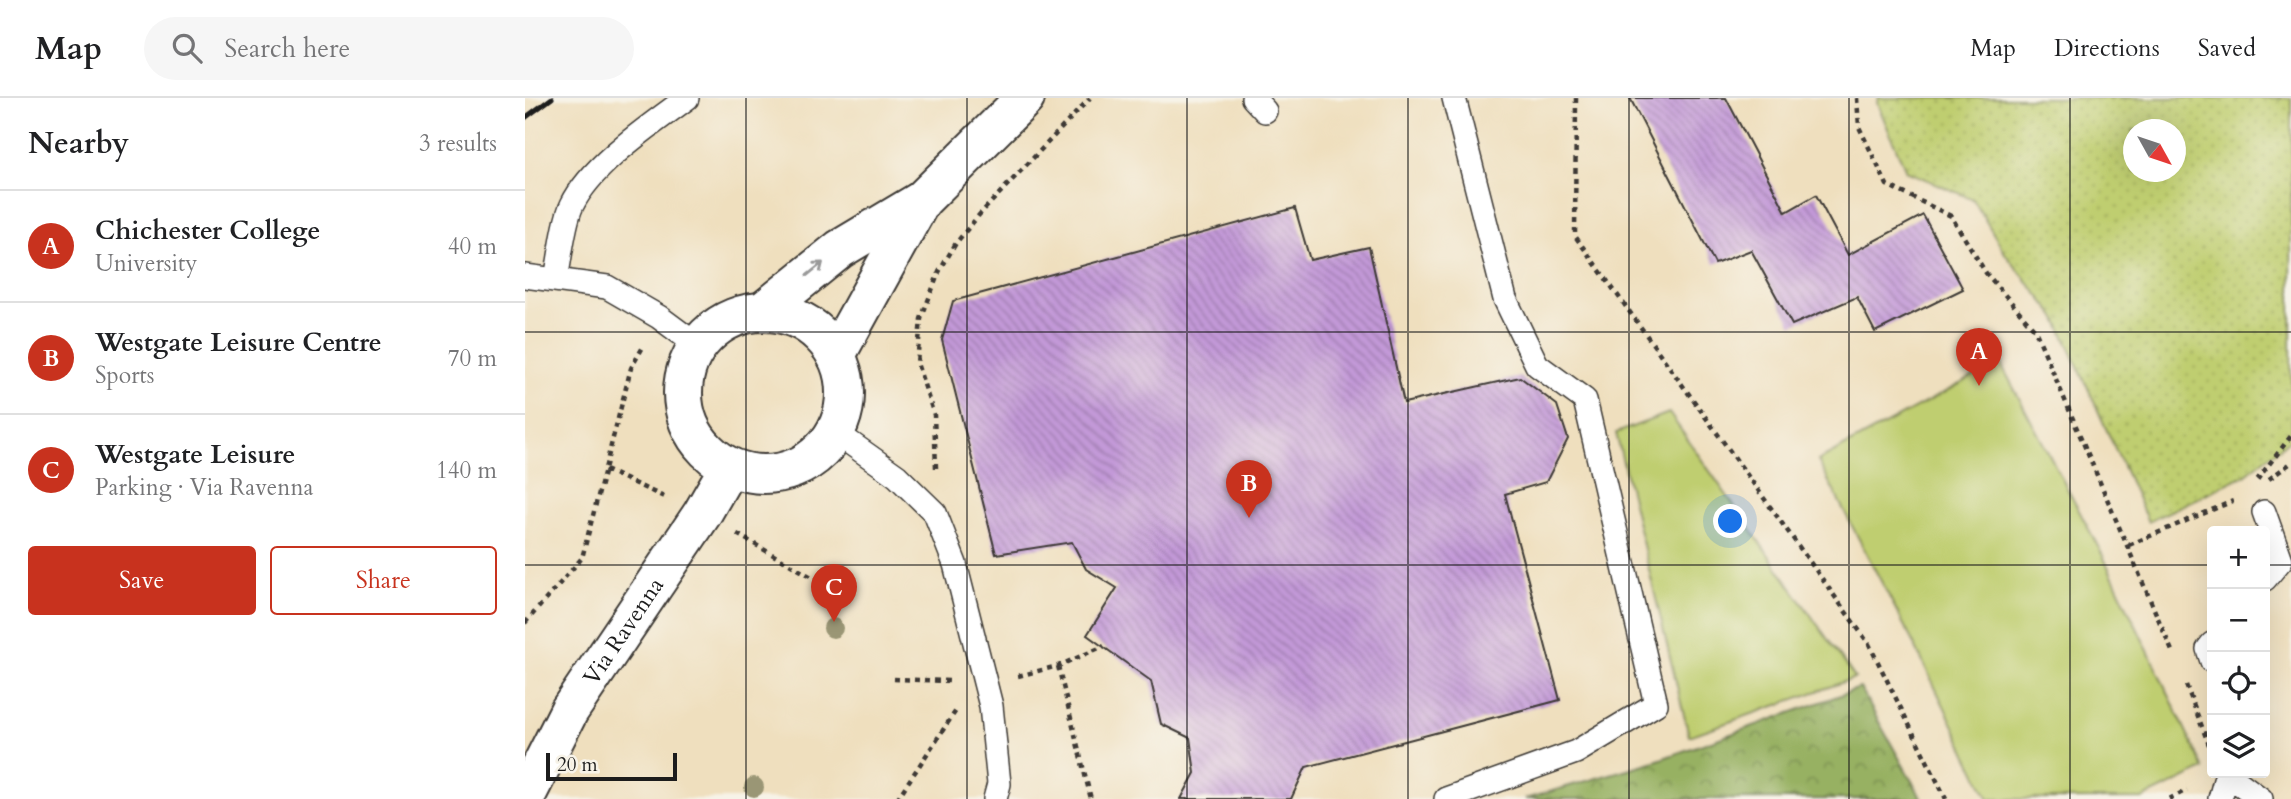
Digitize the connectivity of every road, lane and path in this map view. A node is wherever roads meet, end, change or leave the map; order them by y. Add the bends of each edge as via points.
1 (687, 98) edge
2 (1025, 98) edge
3 (1090, 98) edge
4 (1454, 98) edge
5 (1576, 98) edge
6 (1857, 98) edge
7 (922, 200) junction
8 (525, 276) edge
9 (556, 279) junction
10 (762, 312) junction
11 (659, 317) junction
12 (698, 346) junction
13 (836, 355) junction
14 (835, 432) junction
15 (2291, 436) edge
16 (729, 467) junction
17 (2252, 486) dead end
18 (2245, 496) dead end
19 (2265, 512) dead end
20 (935, 513) junction
21 (2270, 526) edge
22 (2270, 527) edge
23 (2129, 545) junction
24 (2270, 573) edge
25 (525, 623) edge
26 (2176, 660) dead end
27 (1058, 666) dead end
28 (2181, 673) dead end
29 (960, 699) dead end
30 (2207, 739) edge
31 (2226, 778) edge
32 (2234, 778) edge
33 (2198, 784) dead end
34 (525, 798) edge
35 (897, 799) edge
36 (995, 799) edge
37 (1091, 799) edge
38 (1446, 799) edge
39 (1947, 799) edge
40 (2169, 799) edge
41 (2220, 799) edge
42 (2261, 799) edge

1 - 9 lane via 626,144 589,180 572,205
2 - 7 main road
3 - 20 path via 955,243 921,318 917,363 934,415
4 - 38 lane via 1505,299 1537,365 1585,400 1656,704 1576,751
5 - 39 path via 1575,236 1869,644
6 - 23 path via 1859,127 1887,184 1951,216 1986,273 2035,330
10 -> 7 main road via 840,249
7 - 13 main road
8 - 9 lane
9 - 11 lane via 607,287
10 - 12 main road via 716,328
10 - 13 main road via 805,323
11 - 12 lane
11 - 25 path via 631,368 582,558
12 - 16 main road via 687,367 685,414 709,454
13 - 14 main road via 844,380 844,407
14 - 16 main road via 821,451 801,466 778,474 753,474
14 - 20 lane via 897,476
15 - 17 path
16 - 34 main road, Via Ravenna via 569,711
18 - 23 path
19 - 21 lane
20 - 36 lane via 955,564 991,706 999,784
22 - 24 lane via 2281,560
23 - 26 path
27 - 37 path
28 - 30 path
29 - 35 path
31 - 41 lane
32 - 42 lane
33 - 40 path

